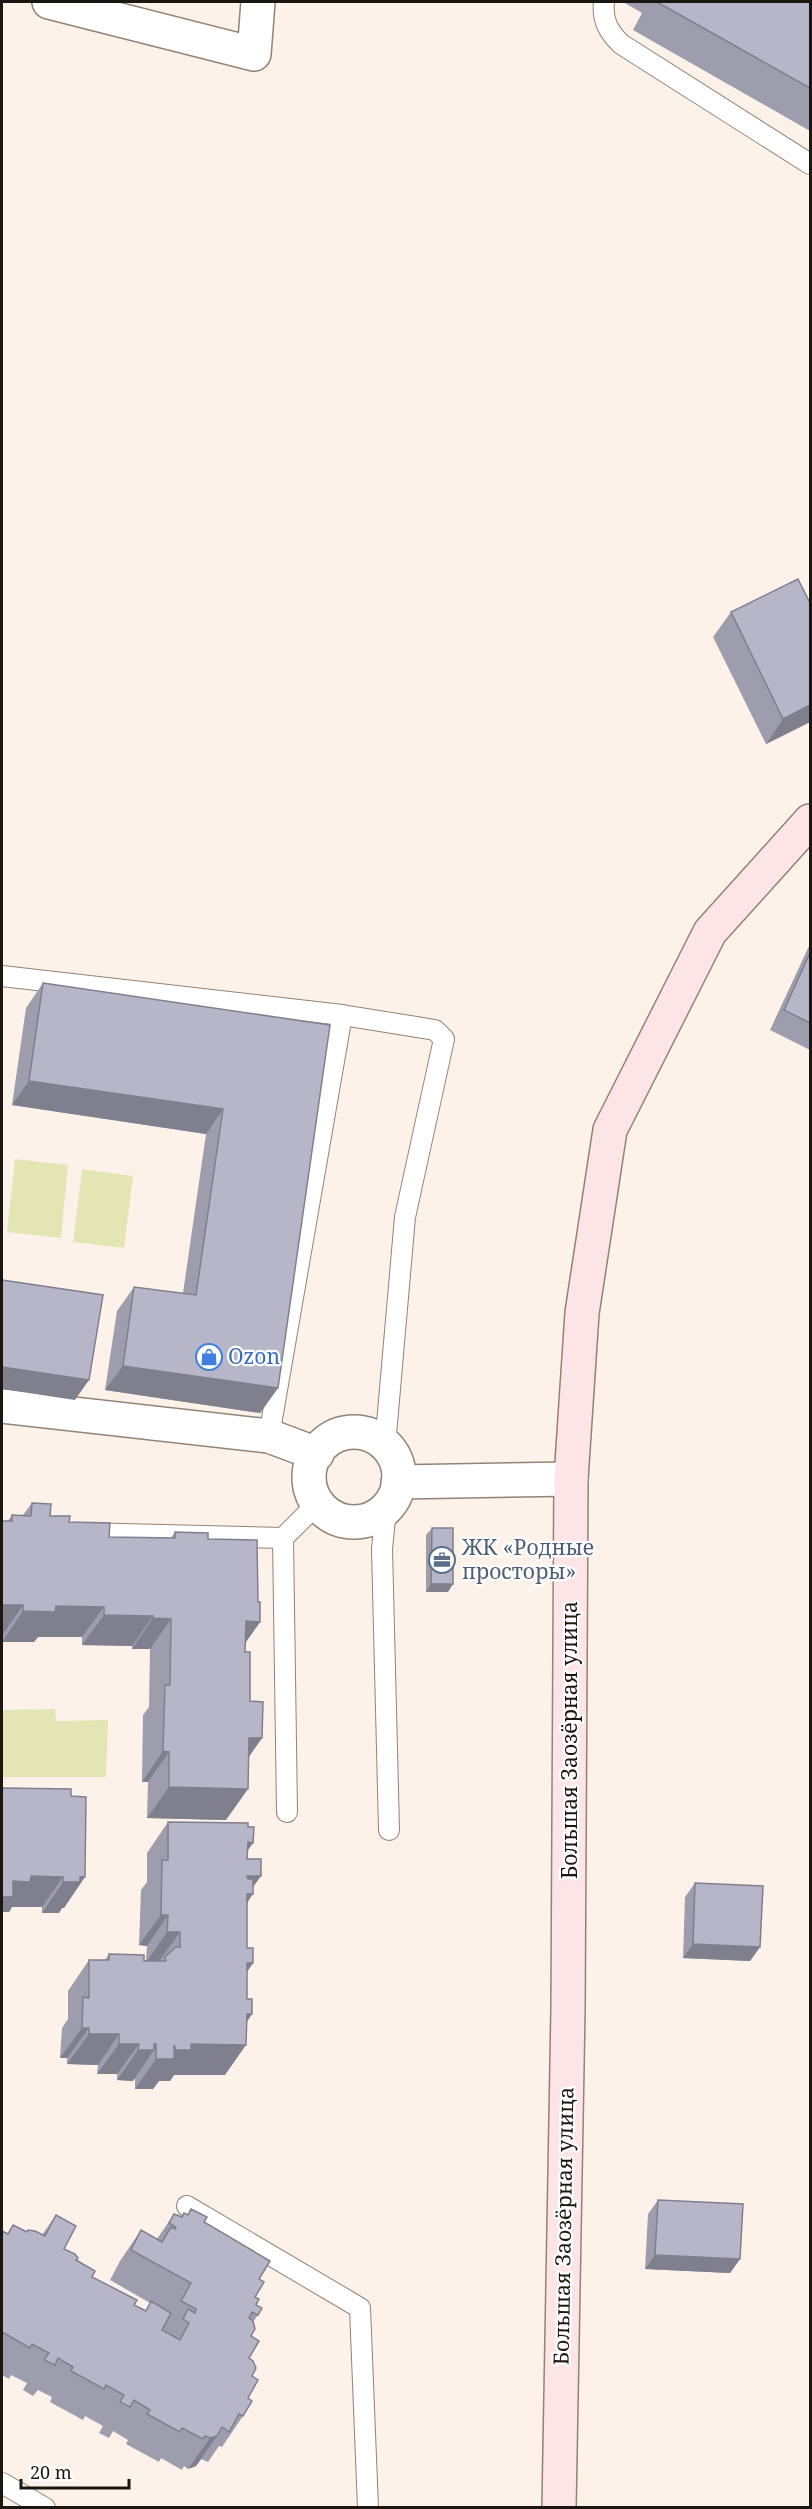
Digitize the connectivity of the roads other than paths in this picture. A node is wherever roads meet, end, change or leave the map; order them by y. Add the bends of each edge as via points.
1 (49, 2) edge
2 (258, 2) edge
3 (604, 2) edge
4 (810, 164) edge
5 (810, 821) edge
6 (2, 976) edge
7 (342, 1015) junction
8 (2, 1406) edge
9 (269, 1436) junction
10 (385, 1446) junction
11 (317, 1454) junction
12 (571, 1479) junction
13 (392, 1496) junction
14 (317, 1504) junction
15 (60, 1532) edge
16 (283, 1538) junction
17 (287, 1812) dead end
18 (389, 1830) dead end
19 (187, 2206) dead end
20 (2, 2483) edge
21 (45, 2508) edge
22 (368, 2508) edge
23 (559, 2508) edge

1 - 2 street via 254,54
3 - 4 lane via 608,31 621,44
5 - 12 street, Большая Заозёрная улица via 710,932 610,1130 582,1313
6 - 7 lane
7 - 9 lane
7 - 10 lane via 435,1030 444,1039 405,1217
8 - 9 street
9 - 11 street
10 - 11 street via 370,1435 342,1433 328,1440
10 - 13 street via 397,1467
11 - 14 street via 308,1476
12 - 13 street
12 - 23 street, Большая Заозёрная улица via 568,2009
13 - 14 street via 373,1518 350,1522 328,1515
13 - 18 lane via 382,1550
14 - 16 lane
15 - 16 lane
16 - 17 lane
19 - 22 lane via 360,2308
20 - 21 lane

